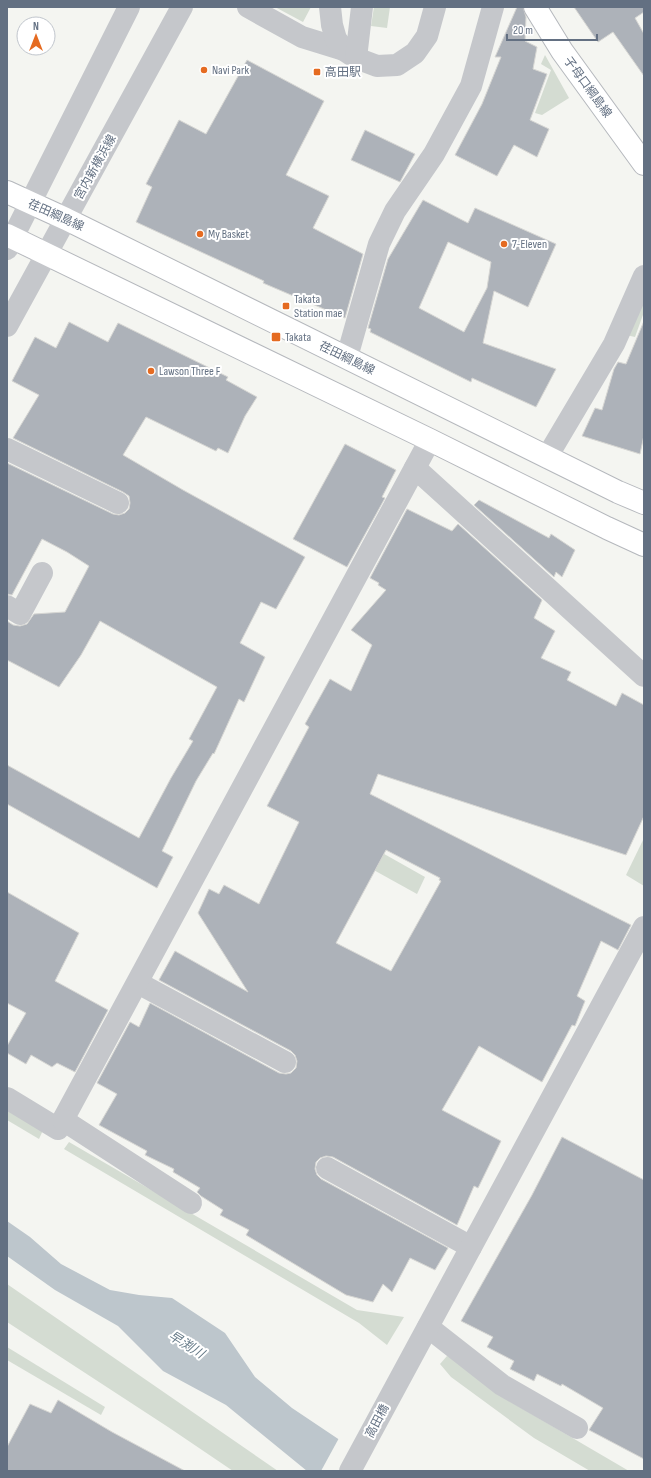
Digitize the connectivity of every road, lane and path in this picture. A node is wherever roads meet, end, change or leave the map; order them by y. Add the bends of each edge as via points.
1 (129, 7) edge
2 (182, 7) edge
3 (248, 7) edge
4 (330, 7) edge
5 (362, 7) edge
6 (435, 7) edge
7 (493, 7) edge
8 (535, 7) edge
9 (350, 54) junction
10 (644, 164) edge
11 (7, 192) edge
12 (31, 204) junction
13 (66, 219) junction
14 (9, 241) edge
15 (47, 255) junction
16 (644, 276) edge
17 (7, 326) edge
18 (347, 357) junction
19 (430, 440) junction
20 (7, 449) edge
21 (547, 457) junction
22 (415, 468) junction
23 (118, 503) dead end
24 (644, 503) edge
25 (644, 545) edge
26 (42, 573) dead end
27 (7, 606) edge
28 (644, 676) edge
29 (644, 927) edge
30 (138, 982) junction
31 (285, 1062) dead end
32 (7, 1098) edge
33 (61, 1125) junction
34 (327, 1168) dead end
35 (191, 1202) dead end
36 (471, 1247) junction
37 (428, 1327) junction
38 (577, 1428) dead end
39 (350, 1471) edge

1 - 12 street
2 - 13 street, 宮内新横浜線
3 - 9 street via 302,37
4 - 9 street via 336,38
5 - 9 street
6 - 9 street via 427,36 415,53 397,65 377,66
7 - 18 street via 471,86 434,154 395,211 379,244
8 - 10 main road, 子母口綱島線 via 562,51
11 - 12 main road, 荏田綱島線
12 - 13 main road, 荏田綱島線
12 - 14 street
13 - 15 street, 宮内新横浜線
13 - 18 main road, 荏田綱島線
14 - 15 main road
15 - 17 street, 宮内新横浜線
15 - 19 main road
16 - 21 street via 614,344
18 - 21 main road, 荏田綱島線
19 - 22 street
19 - 25 main road
20 - 23 street
21 - 24 main road, 荏田綱島線
22 - 28 street
22 - 30 street
26 - 27 street via 20,614
29 - 36 street, 高田橋
30 - 31 street
30 - 33 street
32 - 33 street
33 - 35 street
34 - 36 street
36 - 37 street, 高田橋
37 - 38 street via 502,1385
37 - 39 street, 高田橋

